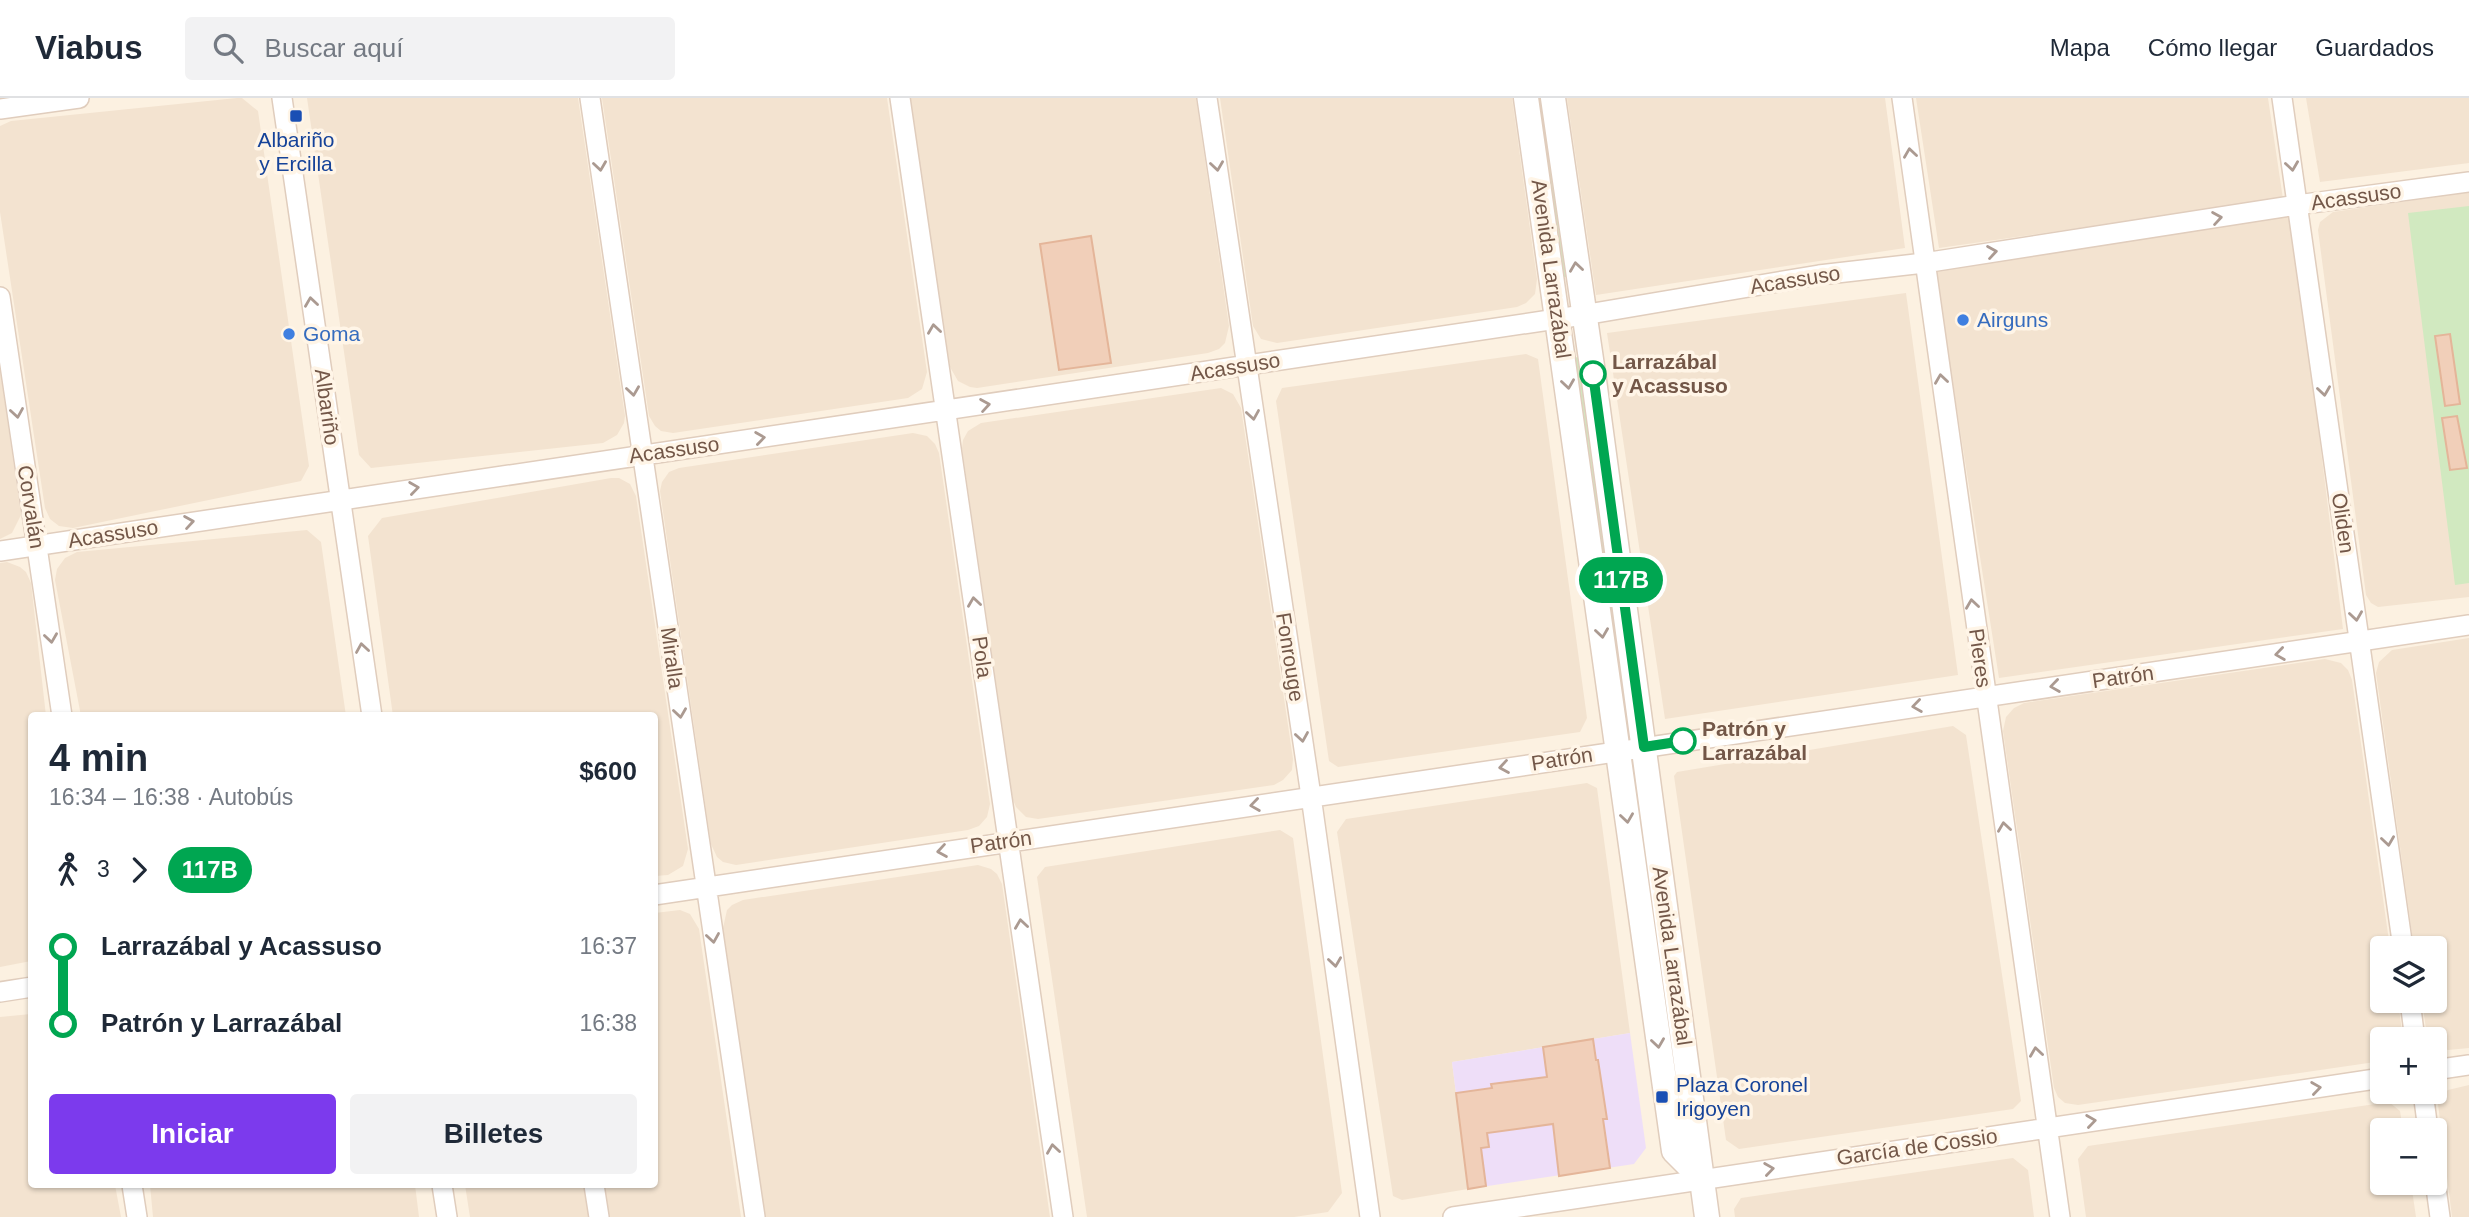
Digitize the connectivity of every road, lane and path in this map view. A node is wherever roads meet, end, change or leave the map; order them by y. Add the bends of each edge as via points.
1 (79, 98) edge
2 (282, 98) edge
3 (590, 98) edge
4 (900, 98) edge
5 (1207, 98) edge
6 (1526, 98) edge
7 (1553, 98) edge
8 (1902, 98) edge
9 (2282, 98) edge
10 (0, 109) edge
11 (2469, 182) edge
12 (2298, 205) junction
13 (1924, 262) junction
14 (0, 298) edge
15 (1571, 316) junction
16 (1246, 365) junction
17 (946, 411) junction
18 (642, 454) junction
19 (340, 499) junction
20 (37, 546) junction
21 (0, 551) edge
22 (2469, 625) edge
23 (2360, 643) junction
24 (1985, 696) junction
25 (61, 712) edge
26 (371, 712) edge
27 (1644, 747) junction
28 (1618, 750) junction
29 (1311, 796) junction
30 (1009, 841) junction
31 (705, 887) junction
32 (658, 894) edge
33 (2401, 936) edge
34 (28, 988) edge
35 (0, 992) edge
36 (2469, 1065) edge
37 (2447, 1068) edge
38 (2370, 1080) edge
39 (2047, 1128) junction
40 (1702, 1179) junction
41 (132, 1188) edge
42 (442, 1188) edge
43 (594, 1188) edge
44 (2437, 1195) edge
45 (1475, 1215) edge
46 (137, 1217) edge
47 (447, 1217) edge
48 (599, 1217) edge
49 (755, 1217) edge
50 (1063, 1217) edge
51 (1370, 1217) edge
52 (1453, 1217) edge
53 (1707, 1217) edge
54 (2060, 1217) edge
55 (2440, 1217) edge

1 - 10 street
19 -> 2 street, Albariño
3 -> 18 street, Miralla
17 -> 4 street, Pola
5 -> 16 street, Fonrouge
6 - 15 street, Avenida Larrazábal
15 -> 7 street, Avenida Larrazábal
13 -> 8 street, Pieres
9 -> 12 street, Oliden
11 - 12 street, Acassuso
13 -> 12 street, Acassuso
12 -> 23 street, Oliden
13 - 15 street, Acassuso
24 -> 13 street, Pieres
14 -> 20 street, Corvalán
15 - 16 street, Acassuso
15 - 27 street, Avenida Larrazábal
15 -> 28 street, Avenida Larrazábal
17 -> 16 street, Acassuso
16 -> 29 street, Fonrouge
18 -> 17 street, Acassuso
30 -> 17 street, Pola
19 -> 18 street, Acassuso
18 -> 31 street, Miralla
20 -> 19 street, Acassuso
26 -> 19 street, Albariño
20 - 21 street, Acassuso
20 -> 25 street, Corvalán
22 - 23 street, Patrón
23 -> 24 street, Patrón
23 -> 33 street, Oliden
24 -> 27 street, Patrón
39 -> 24 street, Pieres
27 - 28 street, Patrón
27 - 40 street, Avenida Larrazábal
28 -> 29 street, Patrón
28 -> 40 street, Avenida Larrazábal via 1674,1151
29 -> 30 street, Patrón
29 -> 51 street, Fonrouge
30 -> 31 street, Patrón
50 -> 30 street, Pola
31 - 32 street, Patrón
31 -> 49 street, Miralla
34 - 35 street
36 - 37 street
39 -> 38 street, García de Cossio
40 -> 39 street, García de Cossio
39 - 54 street, Pieres
40 - 45 street, García de Cossio
40 - 53 street
41 - 46 street
42 - 47 street
43 - 48 street
44 - 55 street
45 - 52 street, García de Cossio

